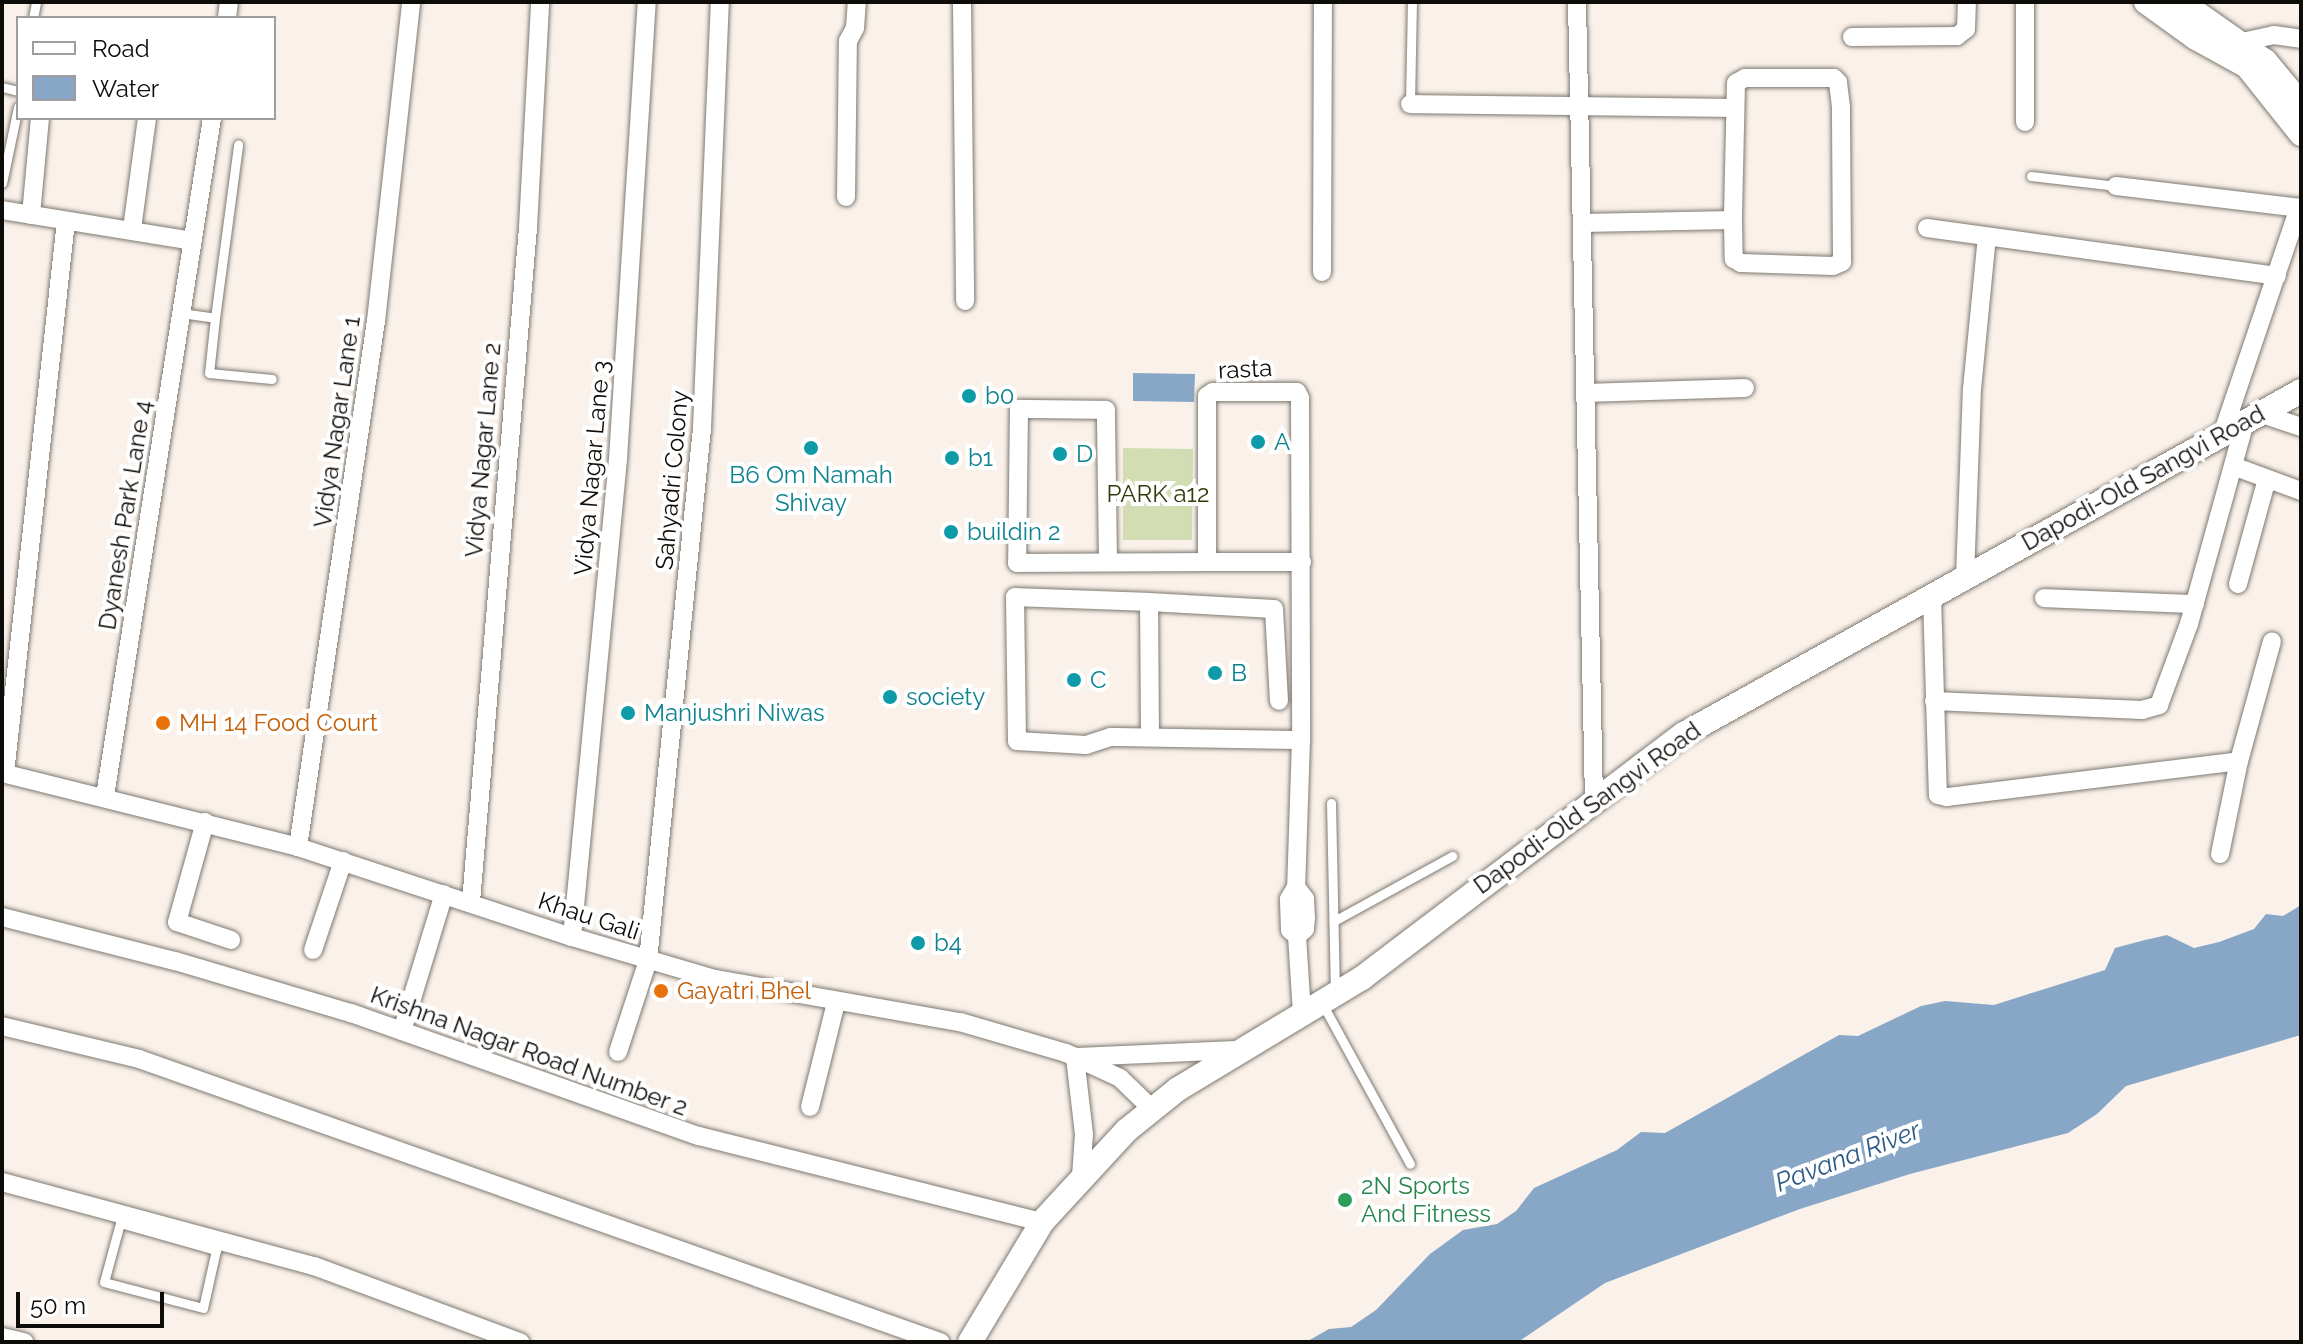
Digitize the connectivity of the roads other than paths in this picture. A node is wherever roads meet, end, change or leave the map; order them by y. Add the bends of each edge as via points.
1 (411, 2) edge
2 (540, 2) edge
3 (647, 2) edge
4 (720, 2) edge
5 (857, 2) edge
6 (962, 2) edge
7 (1323, 2) edge
8 (1412, 2) edge
9 (1577, 2) edge
10 (1967, 2) edge
11 (2025, 2) edge
12 (2146, 2) edge
13 (2181, 2) edge
14 (1852, 37) dead end
15 (2301, 39) edge
16 (2228, 46) junction
17 (1410, 104) joint
18 (2301, 104) edge
19 (1579, 108) junction
20 (1729, 108) dead end
21 (16, 116) edge
22 (40, 120) edge
23 (147, 120) edge
24 (212, 120) edge
25 (2025, 122) dead end
26 (2301, 134) edge
27 (238, 145) dead end
28 (2031, 176) dead end
29 (2, 183) edge
30 (2116, 186) joint
31 (846, 197) dead end
32 (2300, 208) edge
33 (2, 210) edge
34 (31, 215) junction
35 (1733, 220) junction
36 (66, 221) junction
37 (1582, 223) junction
38 (1927, 228) dead end
39 (132, 229) junction
40 (1987, 237) junction
41 (193, 241) junction
42 (1322, 272) dead end
43 (2277, 276) junction
44 (965, 301) dead end
45 (181, 313) junction
46 (215, 318) junction
47 (272, 379) dead end
48 (1745, 388) dead end
49 (2301, 391) edge
50 (1585, 393) junction
51 (2253, 416) junction
52 (2301, 427) edge
53 (2223, 432) junction
54 (2233, 466) junction
55 (2267, 479) junction
56 (2301, 491) edge
57 (1108, 562) junction
58 (1207, 562) junction
59 (1302, 562) junction
60 (1965, 578) junction
61 (2238, 584) dead end
62 (1932, 596) junction
63 (2044, 598) dead end
64 (1149, 602) junction
65 (2195, 604) junction
66 (2272, 641) dead end
67 (1279, 701) dead end
68 (1934, 701) junction
69 (1150, 737) junction
70 (1301, 740) junction
71 (2239, 761) junction
72 (3, 773) edge
73 (105, 796) junction
74 (1594, 800) junction
75 (1331, 803) dead end
76 (205, 822) junction
77 (298, 847) junction
78 (2220, 854) dead end
79 (1452, 856) dead end
80 (343, 861) junction
81 (444, 894) junction
82 (471, 902) junction
83 (2, 917) edge
84 (1334, 921) junction
85 (572, 937) junction
86 (231, 940) dead end
87 (313, 950) dead end
88 (648, 960) junction
89 (836, 1003) junction
90 (1320, 1003) junction
91 (2, 1026) edge
92 (402, 1031) junction
93 (1243, 1050) junction
94 (618, 1052) dead end
95 (1075, 1057) junction
96 (810, 1107) dead end
97 (1152, 1109) junction
98 (1410, 1164) dead end
99 (1081, 1177) junction
100 (2, 1182) edge
101 (1042, 1222) junction
102 (168, 1231) junction
103 (2, 1337) edge
104 (24, 1342) edge
105 (520, 1342) edge
106 (940, 1342) edge
107 (970, 1342) edge

1 - 77 street, Vidya Nagar Lane 1 via 376,321
2 - 82 street, Vidya Nagar Lane 2 via 528,227
3 - 85 street, Vidya Nagar Lane 3 via 618,459
4 - 88 street, Sahyadri Colony via 702,428
5 - 31 street via 848,41
6 - 44 street
7 - 42 street
8 - 17 lane
9 - 19 street
10 - 14 street via 1966,29 1957,36
11 - 25 street
12 - 16 street
13 - 16 street
15 - 16 street via 2274,35
16 - 18 street via 2265,61
16 - 26 street
17 - 19 street
19 - 20 street
19 - 37 street
21 - 29 lane
22 - 34 street
23 - 39 street
24 - 41 street, Dyanesh Park Lane 4
27 - 46 lane
28 - 30 lane
30 - 32 street
32 - 43 street
33 - 34 street
34 - 36 street
35 - 35 street via 1734,259 1741,263 1842,262 1841,107 1834,78 1745,78 1736,83
35 - 37 street
36 - 39 street
36 - 72 street
37 - 50 street
38 - 40 street
39 - 41 street
40 - 43 street
40 - 60 street via 1972,389
41 - 45 street, Dyanesh Park Lane 4
43 - 53 street
45 - 46 lane
45 - 73 street, Dyanesh Park Lane 4
46 - 47 lane via 209,373
48 - 50 street
49 - 51 street, Dapodi-Old Sangvi Road
50 - 74 street
51 - 52 street
51 - 53 street, Dapodi-Old Sangvi Road
51 - 54 street
53 - 60 street, Dapodi-Old Sangvi Road
54 - 55 street
54 - 65 street
55 - 56 street
55 - 61 street
57 - 57 street via 1015,561 1020,408 1106,410
57 - 58 street
58 - 59 street
58 - 59 street, rasta via 1207,396 1294,391 1300,398
59 - 70 street, rasta
60 - 62 street, Dapodi-Old Sangvi Road
62 - 68 street
62 - 74 street, Dapodi-Old Sangvi Road via 1673,741
63 - 65 street
64 - 67 street via 1274,609
64 - 69 street
64 - 69 street via 1017,597 1013,601 1017,741 1086,745 1103,738
65 - 68 street via 2164,697 2155,708
66 - 71 street
68 - 71 street via 1936,791 1941,797
69 - 70 street
70 - 90 street, rasta via 1296,887 1305,899 1306,917 1305,929 1297,936
71 - 78 street
72 - 73 street, Khau Gali
73 - 76 street, Khau Gali
74 - 90 street, Dapodi-Old Sangvi Road via 1362,978
75 - 84 lane
76 - 77 street, Khau Gali
76 - 86 street via 177,922
77 - 80 street, Khau Gali
79 - 84 lane
80 - 81 street, Khau Gali
80 - 87 street
81 - 82 street, Khau Gali
81 - 92 street
82 - 85 street, Khau Gali
83 - 92 street, Krishna Nagar Road Number 2 via 175,961
84 - 90 lane
85 - 88 street, Khau Gali
88 - 89 street, Khau Gali
88 - 94 street, Sahyadri Colony
89 - 95 street, Khau Gali via 960,1022
89 - 96 street
90 - 93 street, Dapodi-Old Sangvi Road
90 - 98 lane
91 - 106 street via 139,1059
92 - 101 street, Krishna Nagar Road Number 2 via 699,1136
93 - 95 street
93 - 97 street, Dapodi-Old Sangvi Road
95 - 97 street, Khau Gali via 1120,1078
95 - 99 street via 1084,1134
97 - 99 street, Dapodi-Old Sangvi Road
99 - 101 street, Dapodi-Old Sangvi Road
100 - 102 street
101 - 107 street, Dapodi-Old Sangvi Road
102 - 102 lane via 120,1223 104,1282 203,1308 216,1250
102 - 105 street via 314,1266
103 - 104 street

